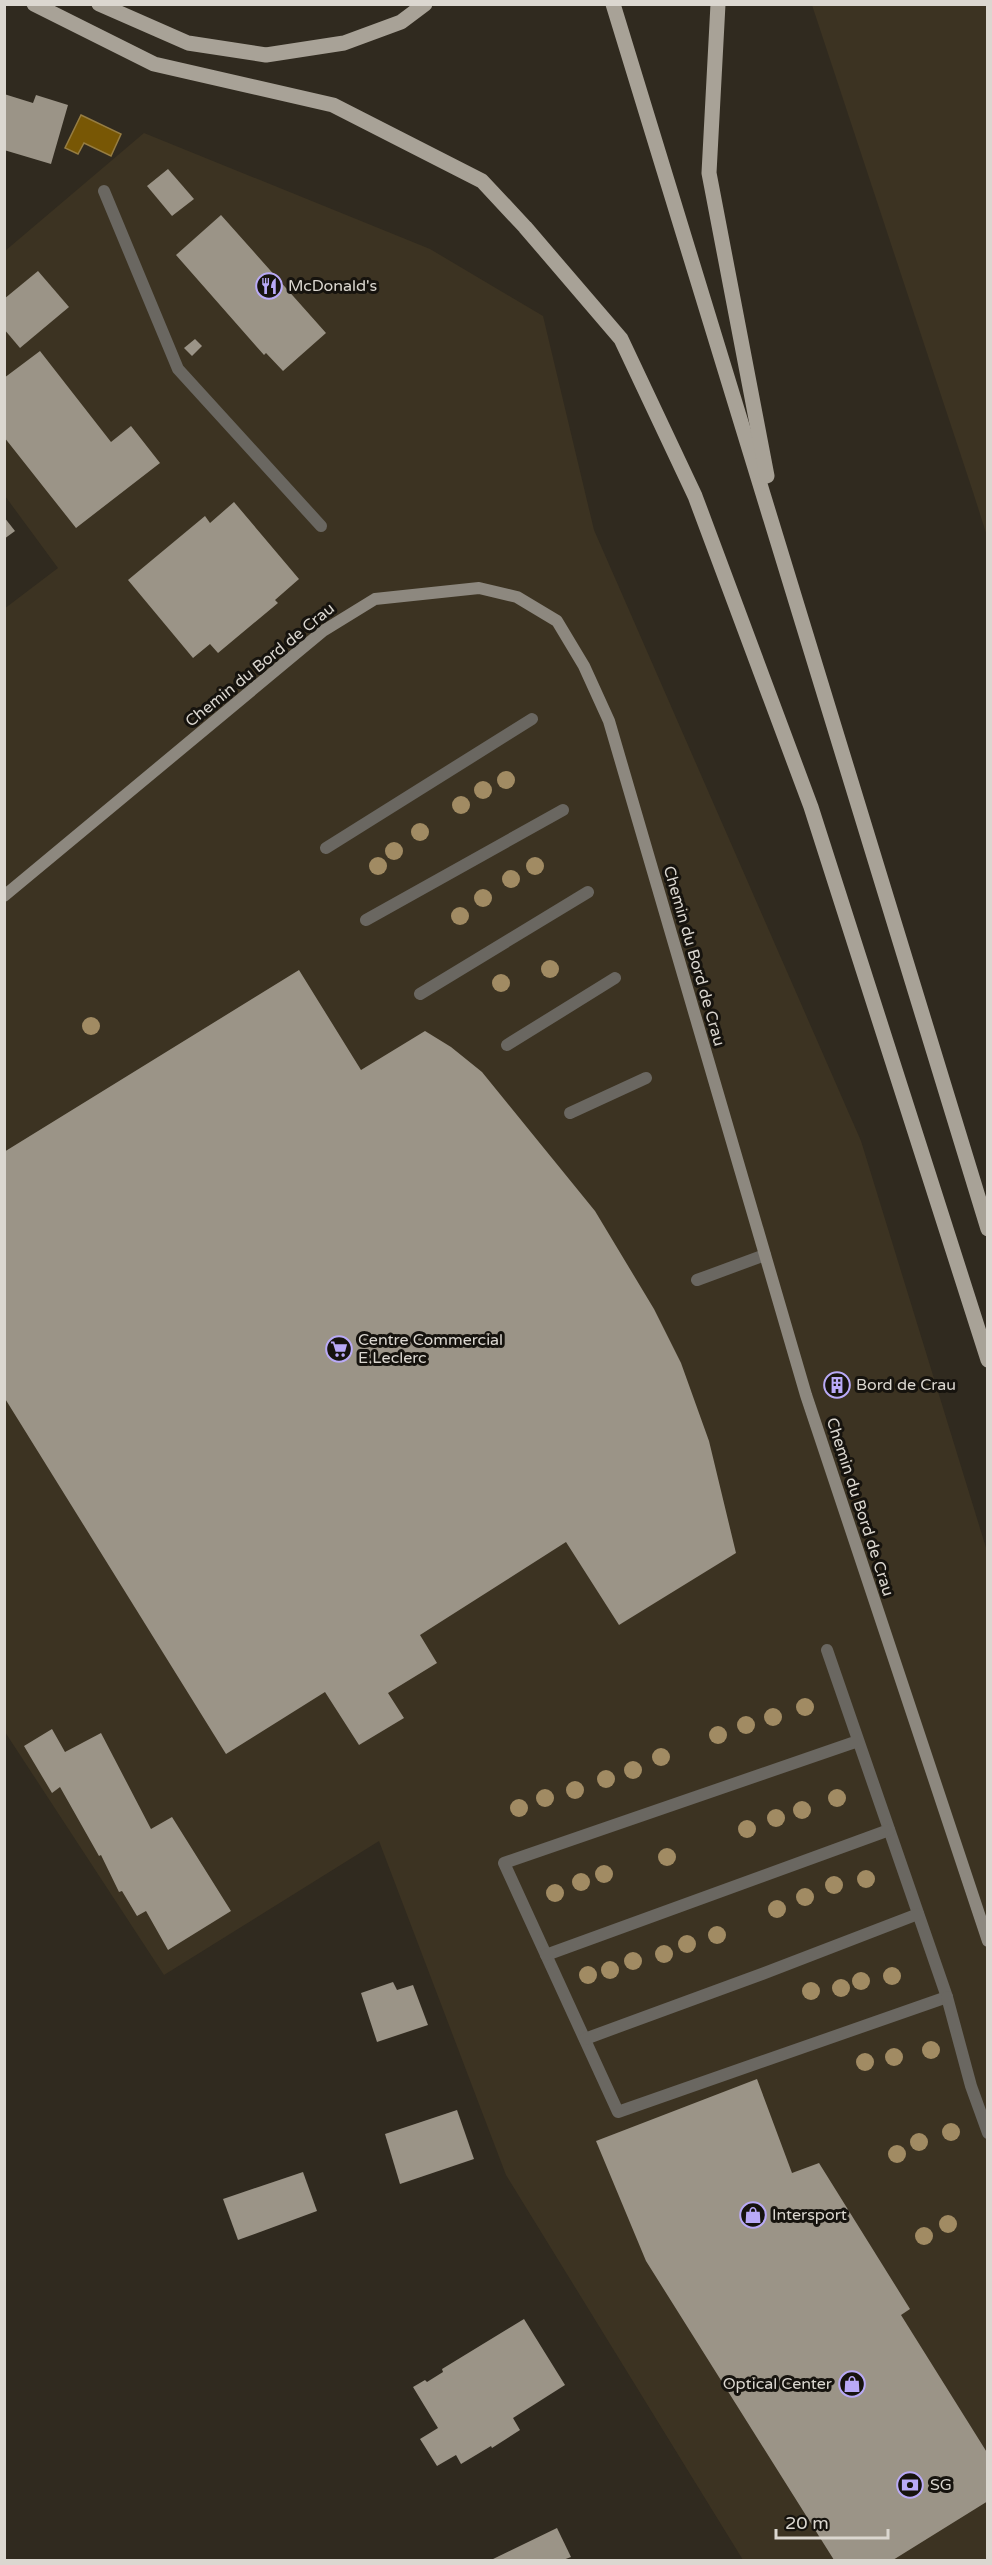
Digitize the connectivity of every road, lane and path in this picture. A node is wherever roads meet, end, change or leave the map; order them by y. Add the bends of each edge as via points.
1 (34, 4) edge
2 (99, 4) edge
3 (425, 4) edge
4 (613, 4) edge
5 (718, 4) edge
6 (104, 191) dead end
7 (321, 526) dead end
8 (789, 579) junction
9 (532, 719) dead end
10 (564, 810) dead end
11 (326, 848) dead end
12 (588, 892) dead end
13 (4, 896) edge
14 (366, 920) dead end
15 (615, 978) dead end
16 (420, 994) dead end
17 (507, 1046) dead end
18 (646, 1078) dead end
19 (570, 1113) dead end
20 (987, 1229) edge
21 (765, 1255) junction
22 (697, 1280) dead end
23 (987, 1360) edge
24 (827, 1650) dead end
25 (858, 1741) junction
26 (889, 1830) junction
27 (918, 1914) junction
28 (987, 1941) edge
29 (546, 1955) junction
30 (947, 1997) junction
31 (585, 2039) junction
32 (987, 2133) edge

1 - 23 main road via 154,64 333,105 482,181 621,339 695,496 811,807
2 - 3 main road via 188,43 266,55 344,44 400,22
4 - 8 main road
5 - 8 main road via 709,172 754,418
6 - 7 lane via 178,369
8 - 20 main road
9 - 11 lane
10 - 14 lane
12 - 16 lane
13 - 21 street, Chemin du Bord de Crau via 323,631 375,599 479,588 518,597 557,621 584,666 609,721
15 - 17 lane
18 - 19 lane
21 - 22 lane
21 - 28 street, Chemin du Bord de Crau via 806,1395
24 - 25 lane
25 - 26 lane
25 - 29 lane via 504,1863
26 - 27 lane
26 - 29 lane
27 - 30 lane
27 - 31 lane
29 - 31 lane
30 - 31 lane via 618,2112
30 - 32 lane

